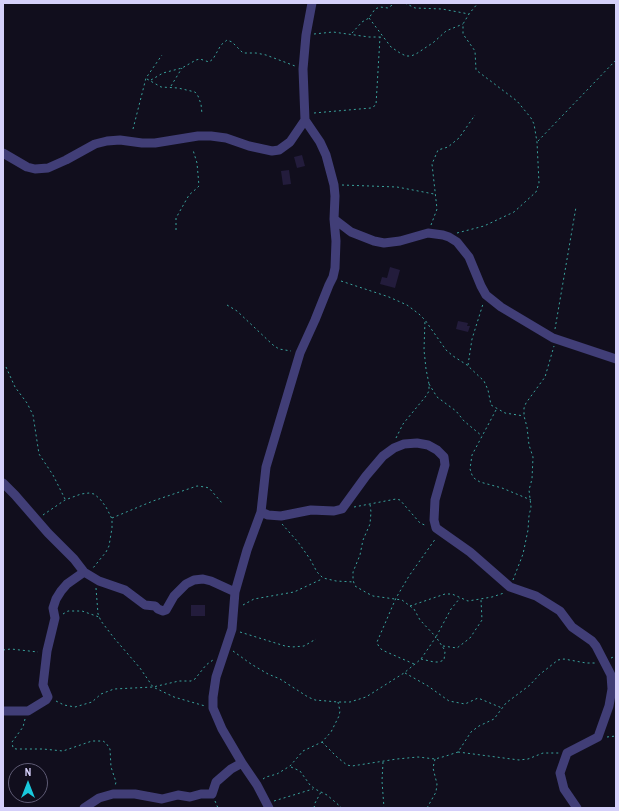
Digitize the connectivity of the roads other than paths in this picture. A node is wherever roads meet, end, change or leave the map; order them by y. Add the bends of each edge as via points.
1 (312, 3) edge
2 (305, 120) junction
3 (3, 152) edge
4 (334, 219) junction
5 (616, 359) edge
6 (3, 483) edge
7 (261, 512) junction
8 (90, 575) junction
9 (235, 592) junction
10 (3, 711) edge
11 (242, 763) junction
12 (268, 806) edge
13 (84, 808) edge
14 (577, 808) edge

1 - 2 street via 303,69
2 - 3 street via 290,142 272,152 211,136 155,143 120,140 95,144 48,168 35,169 27,168
2 - 4 street via 326,155 334,185
4 - 5 street via 351,232 374,241 396,242 428,233 443,235 457,242 469,258 486,295 500,307 553,338
4 - 7 street via 336,241 333,277 300,353 266,467
6 - 8 street
7 - 9 street
7 - 14 street via 287,516 310,510 342,509 383,456 394,448 417,443 437,450 444,457 445,465 435,500 434,520 438,529 470,552 510,587 536,596 560,611 572,627 596,646 611,675 609,706 598,737 567,753 560,773 564,789
8 - 9 street via 125,590 145,605 155,606 163,611 174,596 194,580 211,581
8 - 10 street via 67,584 56,599 43,685 48,697 28,711
9 - 11 street via 232,629 214,687 214,708 222,729
11 - 12 street
11 - 13 street via 216,782 212,794 190,798 178,795 162,799 135,794 113,794 99,798

